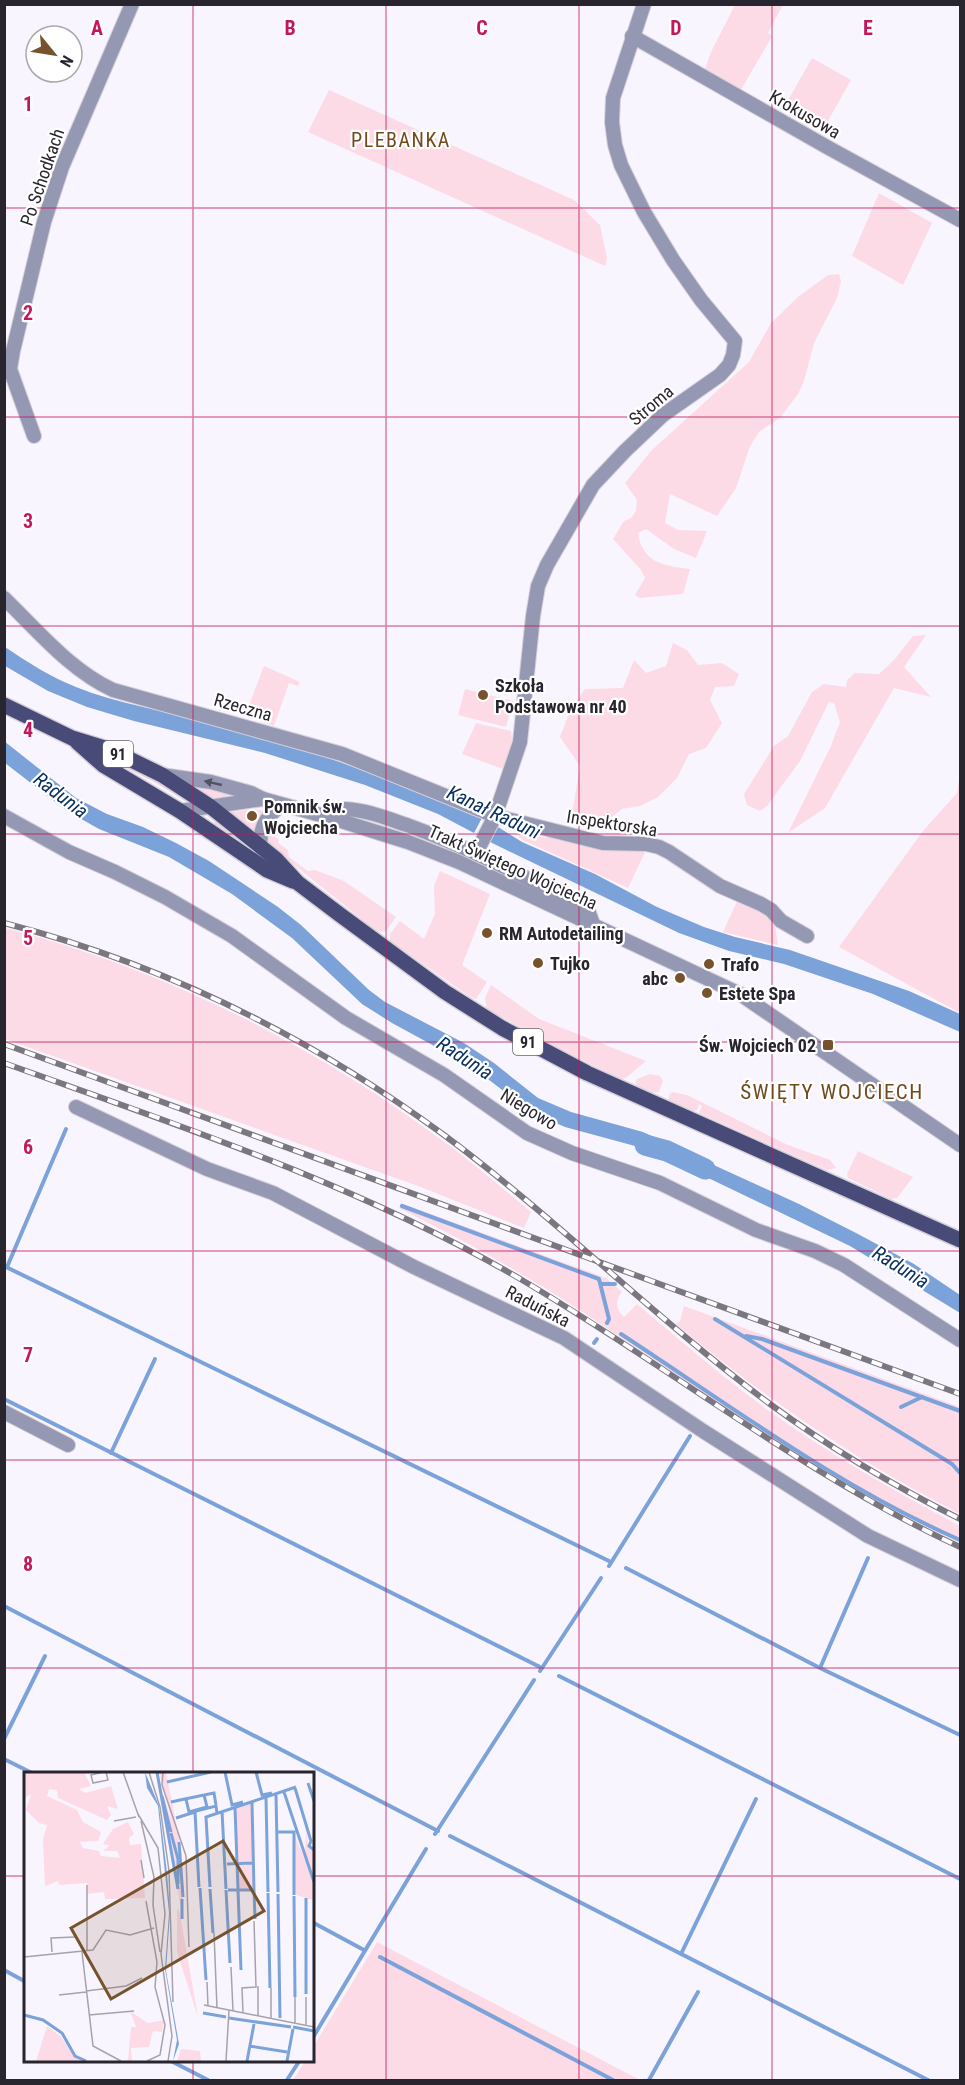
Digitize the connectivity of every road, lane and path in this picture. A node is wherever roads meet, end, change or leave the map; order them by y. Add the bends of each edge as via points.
1 (132, 4) edge
2 (644, 4) edge
3 (632, 36) junction
4 (960, 220) edge
5 (34, 436) dead end
6 (4, 598) edge
7 (4, 705) edge
8 (72, 738) junction
9 (162, 775) junction
10 (263, 799) junction
11 (281, 805) junction
12 (212, 807) junction
13 (180, 811) junction
14 (4, 816) edge
15 (335, 819) junction
16 (494, 819) junction
17 (260, 846) junction
18 (479, 847) junction
19 (298, 883) junction
20 (593, 924) junction
21 (807, 936) dead end
22 (76, 1107) dead end
23 (960, 1145) edge
24 (960, 1240) edge
25 (960, 1340) edge
26 (4, 1412) edge
27 (68, 1445) dead end
28 (960, 1580) edge

1 - 5 street, Po Schodkach via 62,167 44,222 13,351 10,369
2 - 3 street, Stroma
3 - 4 street, Krokusowa
3 - 16 street, Stroma via 613,98 612,122 621,165 673,260 735,341 734,355 720,375 663,415 593,486 547,565 538,586 533,616 522,731
6 - 16 street, Rzeczna via 77,669 113,690 342,754
7 - 8 main road, Trakt Świętego Wojciecha / 91
8 - 9 main road, Trakt Świętego Wojciecha / 91 via 111,750
8 - 13 main road, Trakt Świętego Wojciecha / 91 via 103,765
10 -> 9 street, Trakt Świętego Wojciecha via 211,782
9 - 12 main road, Trakt Świętego Wojciecha / 91
10 - 11 street, Trakt Świętego Wojciecha
10 - 12 street, Trakt Świętego Wojciecha
11 - 15 street, Trakt Świętego Wojciecha
11 - 17 street via 266,819
12 - 13 street, Trakt Świętego Wojciecha
12 - 17 main road, Trakt Świętego Wojciecha / 91
13 - 19 main road, Trakt Świętego Wojciecha / 91 via 267,870
14 - 25 street, Niegowo via 165,897 232,936 346,1018 444,1075 527,1133 660,1183 756,1230 815,1251
15 - 18 street via 345,809 364,810
15 - 20 street, Trakt Świętego Wojciecha via 459,862
16 - 18 street, Stroma
16 - 21 street, Inspektorska via 603,843 659,847 720,886 771,910 781,921
17 - 19 main road, Trakt Świętego Wojciecha / 91
18 - 20 street via 582,907
19 - 24 main road, Trakt Świętego Wojciecha / 91 via 445,992 550,1055
20 - 23 street, Trakt Świętego Wojciecha via 740,994
22 - 28 street, Raduńska via 207,1169 273,1193 414,1267 564,1338 868,1536
26 - 27 street

